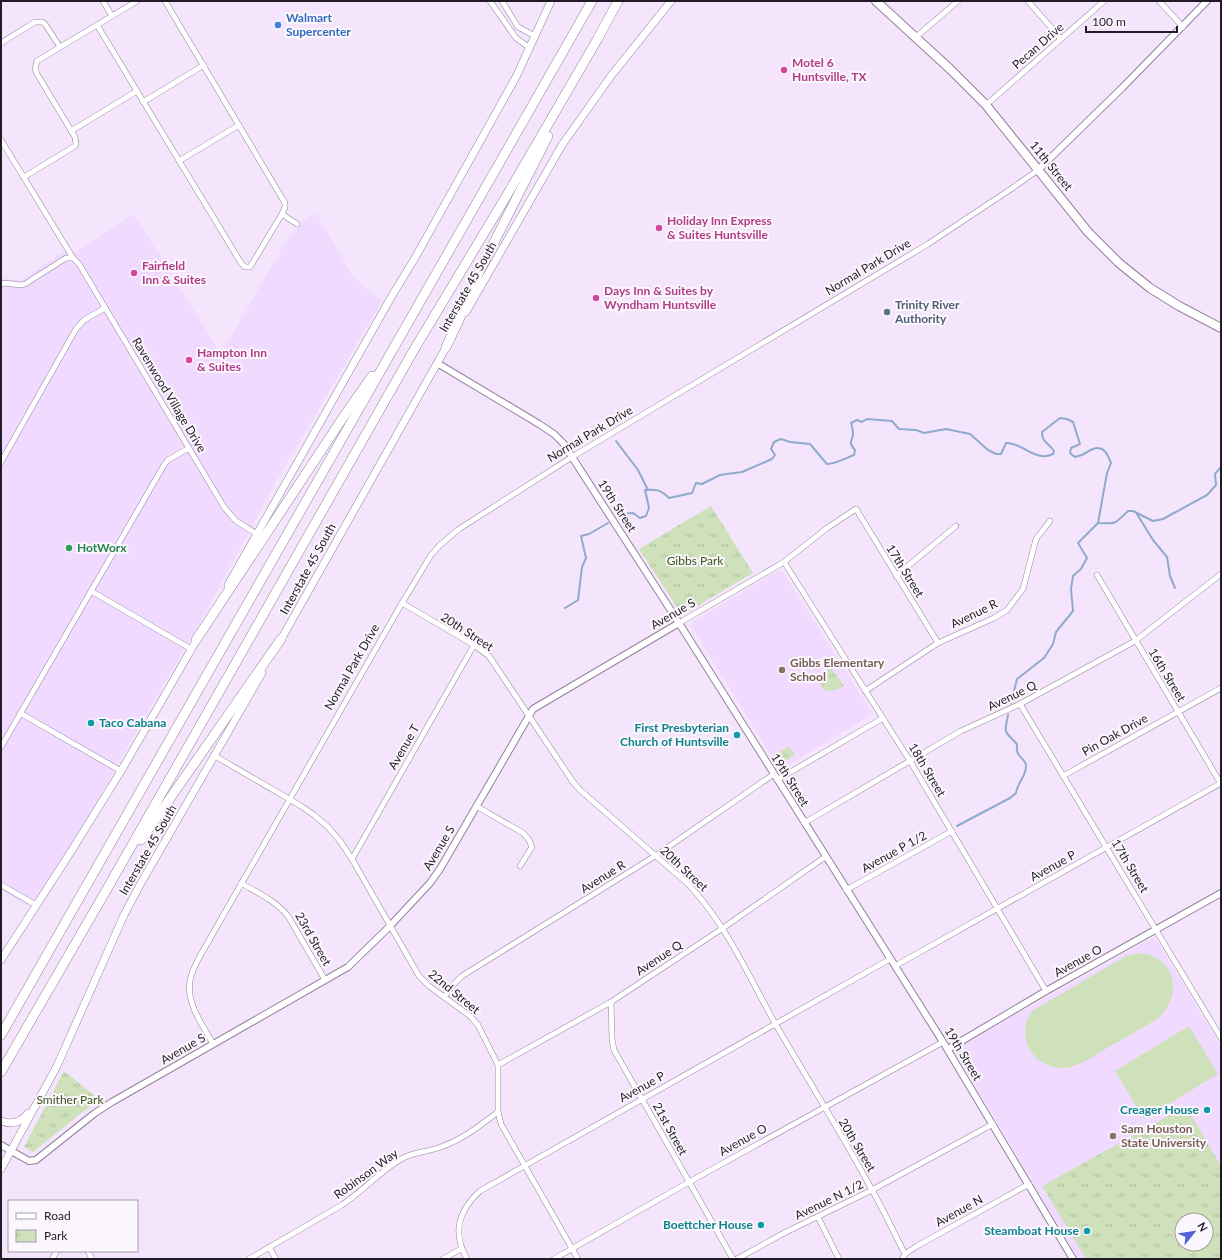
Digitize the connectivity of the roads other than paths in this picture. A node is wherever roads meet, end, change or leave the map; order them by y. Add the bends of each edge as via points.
1 (103, 1) edge
2 (137, 1) edge
3 (165, 1) edge
4 (490, 1) edge
5 (502, 1) edge
6 (551, 1) edge
7 (592, 1) edge
8 (618, 1) edge
9 (671, 1) edge
10 (876, 1) edge
11 (958, 1) edge
12 (1028, 1) edge
13 (1104, 1) edge
14 (1159, 1) edge
15 (1207, 1) edge
16 (112, 16) junction
17 (97, 25) junction
18 (1183, 27) junction
19 (535, 36) junction
20 (916, 37) junction
21 (1061, 39) junction
22 (597, 40) junction
23 (1, 43) edge
24 (60, 47) junction
25 (530, 48) junction
26 (204, 66) junction
27 (137, 91) junction
28 (143, 102) junction
29 (986, 105) junction
30 (239, 125) junction
31 (71, 131) junction
32 (1, 140) edge
33 (179, 161) junction
34 (1038, 170) junction
35 (24, 178) junction
36 (282, 214) junction
37 (297, 224) dead end
38 (73, 258) junction
39 (1, 284) edge
40 (105, 308) junction
41 (1221, 328) edge
42 (402, 335) junction
43 (446, 347) junction
44 (437, 363) junction
45 (189, 448) junction
46 (572, 457) junction
47 (1, 462) edge
48 (856, 509) joint
49 (1050, 521) dead end
50 (956, 526) dead end
51 (257, 534) junction
52 (784, 562) junction
53 (1221, 574) edge
54 (1097, 575) dead end
55 (896, 576) junction
56 (91, 591) junction
57 (402, 603) junction
58 (679, 623) junction
59 (281, 639) junction
60 (196, 640) junction
61 (1135, 641) junction
62 (938, 643) junction
63 (474, 645) junction
64 (191, 649) junction
65 (1221, 688) edge
66 (865, 691) junction
67 (1020, 704) junction
68 (1178, 712) junction
69 (20, 713) junction
70 (529, 716) junction
71 (883, 718) junction
72 (1, 747) edge
73 (215, 756) junction
74 (910, 761) junction
75 (121, 771) junction
76 (774, 774) junction
77 (1063, 776) junction
78 (777, 780) junction
79 (1221, 784) edge
80 (289, 799) junction
81 (476, 806) junction
82 (804, 823) junction
83 (952, 831) junction
84 (1107, 847) junction
85 (655, 856) junction
86 (825, 857) junction
87 (352, 859) junction
88 (520, 866) dead end
89 (242, 883) junction
90 (1, 885) edge
91 (107, 888) junction
92 (846, 890) junction
93 (1221, 893) edge
94 (36, 905) junction
95 (997, 908) junction
96 (389, 927) junction
97 (723, 928) junction
98 (1156, 930) junction
99 (890, 959) junction
100 (1, 960) edge
101 (895, 966) junction
102 (325, 980) junction
103 (1046, 991) junction
104 (444, 997) junction
105 (611, 1002) junction
106 (775, 1023) junction
107 (1, 1035) edge
108 (1221, 1038) edge
109 (943, 1042) junction
110 (214, 1044) junction
111 (948, 1049) junction
112 (498, 1065) junction
113 (1, 1072) edge
114 (41, 1096) junction
115 (642, 1099) junction
116 (823, 1107) junction
117 (498, 1112) junction
118 (1, 1121) edge
119 (993, 1124) junction
120 (1, 1145) edge
121 (11, 1151) junction
122 (524, 1165) junction
123 (1, 1169) edge
124 (689, 1182) junction
125 (1029, 1184) junction
126 (872, 1190) junction
127 (818, 1217) junction
128 (269, 1248) junction
129 (461, 1249) junction
130 (572, 1249) junction
131 (904, 1257) edge
132 (249, 1259) edge
133 (276, 1259) edge
134 (443, 1259) edge
135 (467, 1259) edge
136 (554, 1259) edge
137 (578, 1259) edge
138 (733, 1259) edge
139 (737, 1259) edge
140 (839, 1259) edge
141 (1073, 1259) edge

1 - 16 street
2 - 16 street
3 - 26 street
4 - 25 street via 516,38
5 - 19 street via 518,27
6 - 19 main road
7 - 42 highway
8 - 22 highway
9 - 43 main road, Interstate 45 South via 611,76 562,145
10 - 20 main road, 11th Street
11 - 20 street
12 - 21 street
13 - 21 street, Pecan Drive
14 - 18 street
15 - 18 street, Normal Park Drive
16 - 17 street
17 - 24 street
17 - 27 street
18 - 34 street, Normal Park Drive
19 - 25 main road
20 - 29 main road, 11th Street
21 - 29 street, Pecan Drive
22 - 43 highway via 479,272
22 - 91 highway via 411,355
23 - 24 street via 38,22 45,24
24 - 31 street via 37,61 35,69
25 - 51 main road via 418,252
26 - 28 street
26 - 30 street
27 - 28 street
27 - 31 street
28 - 33 street
29 - 34 main road, 11th Street
30 - 33 street
30 - 36 street via 283,198 285,207
31 - 35 street via 76,140 75,146
32 - 35 street, Ravenwood Village Drive
33 - 36 street via 245,267 252,266
34 - 41 main road, 11th Street via 1088,232 1119,263 1178,306
34 - 46 street, Normal Park Drive via 913,253
35 - 38 street, Ravenwood Village Drive
36 - 37 street
38 - 39 street via 66,258 20,286
38 - 40 street, Ravenwood Village Drive via 80,264
40 - 45 street, Ravenwood Village Drive
40 - 47 street via 84,320 76,329
42 - 60 highway via 346,413
42 - 107 highway
43 - 44 main road, Interstate 45 South
44 - 46 street, 19th Street via 546,428
44 - 59 main road, Interstate 45 South
45 - 51 street, Ravenwood Village Drive via 229,514
45 - 56 street via 164,465
46 - 57 street, Normal Park Drive via 448,537 431,555
46 - 58 street, 19th Street
48 - 52 street, Avenue S via 826,528
48 - 55 street, 17th Street
49 - 62 street, Avenue R via 1036,540 1023,589 1007,610
50 - 55 street
51 - 60 main road
52 - 58 street, Avenue S
52 - 66 street, 18th Street
53 - 61 street, Avenue Q
54 - 61 street, 16th Street
55 - 62 street, 17th Street
56 - 64 street
56 - 69 street
57 - 63 street, 20th Street
57 - 80 street, Normal Park Drive
58 - 70 street, Avenue S via 533,709
58 - 76 street, 19th Street
59 - 73 main road, Interstate 45 South
59 - 91 highway
60 - 64 main road
61 - 67 street, Avenue Q
61 - 68 street, 16th Street
62 - 66 street, Avenue R
63 - 70 street, 20th Street via 489,656
63 - 87 street, Avenue T
64 - 75 main road
65 - 68 street, Pin Oak Drive
66 - 71 street, 18th Street
67 - 74 street, Avenue Q via 961,731
67 - 77 street, 17th Street
68 - 77 street, Pin Oak Drive
68 - 79 street, 16th Street
69 - 72 street
69 - 75 street
70 - 81 street, Avenue S
70 - 85 street, 20th Street via 573,782
71 - 74 street, 18th Street
71 - 78 street
73 - 80 street, 22nd Street
73 - 114 main road, Interstate 45 South via 124,915 57,1066
74 - 82 street, Avenue Q
74 - 83 street, 18th Street
75 - 94 main road
76 - 78 street, 19th Street
76 - 85 street, Avenue R
77 - 84 street, 17th Street
78 - 82 street, 19th Street
79 - 84 street, Avenue P
80 - 87 street, 22nd Street via 328,827
80 - 89 street, Normal Park Drive
81 - 88 street via 523,833 529,840 532,847
81 - 96 street, Avenue S via 430,883
82 - 86 street, 19th Street
83 - 92 street, Avenue P 1/2
83 - 95 street, 18th Street
84 - 95 street, Avenue P
84 - 98 street, 17th Street
85 - 97 street, 20th Street via 696,892
85 - 104 street, Avenue R via 462,976
86 - 92 street, 19th Street
86 - 97 street, Avenue Q
87 - 96 street, 22nd Street
89 - 102 street, 23rd Street via 283,910
89 - 110 street, Normal Park Drive via 200,956 189,982 193,1007
90 - 94 street
91 - 113 highway
92 - 99 street, 19th Street
93 - 98 street, Avenue O
94 - 100 main road
95 - 101 street, Avenue P
95 - 103 street, 18th Street
96 - 102 street, Avenue S via 348,967
96 - 104 street, 22nd Street via 419,976
97 - 105 street, Avenue Q
97 - 106 street, 20th Street
98 - 103 street, Avenue O
98 - 108 street, 17th Street
99 - 101 street, 19th Street
99 - 106 street, Avenue P
101 - 109 street, 19th Street
102 - 110 street, Avenue S
103 - 111 street, Avenue O
104 - 112 street, 22nd Street via 478,1025
105 - 112 street, Avenue Q
105 - 115 street, 21st Street via 614,1050
106 - 115 street, Avenue P
106 - 116 street, 20th Street
109 - 111 street, 19th Street
109 - 116 street, Avenue O
110 - 121 street, Avenue S via 95,1113 36,1160 29,1161
111 - 119 street, 19th Street
112 - 117 street, 22nd Street
114 - 118 main road via 26,1117 20,1121 14,1124
114 - 121 main road, Interstate 45 South
115 - 122 street, Avenue P
115 - 124 street, 21st Street
116 - 124 street, Avenue O
116 - 126 street, 20th Street
117 - 122 street, 22nd Street via 501,1124
117 - 128 street, Robinson Way via 474,1131 454,1142 403,1158 342,1205
119 - 125 street, 19th Street
119 - 126 street, Avenue N 1/2
120 - 121 street, Avenue S
121 - 123 main road, Interstate 45 South
122 - 129 street, Avenue P via 480,1191 470,1200 463,1211 458,1228
122 - 130 street, 22nd Street
124 - 130 street, Avenue O
124 - 138 street, 21st Street
125 - 131 street, Avenue N via 917,1246
125 - 141 street, 19th Street
126 - 127 street, Avenue N 1/2
126 - 131 street, 20th Street
127 - 139 street, Avenue N 1/2
127 - 140 street
128 - 132 street, Robinson Way
128 - 133 street
129 - 134 street
129 - 135 street
130 - 136 street, Avenue O
130 - 137 street, 22nd Street

